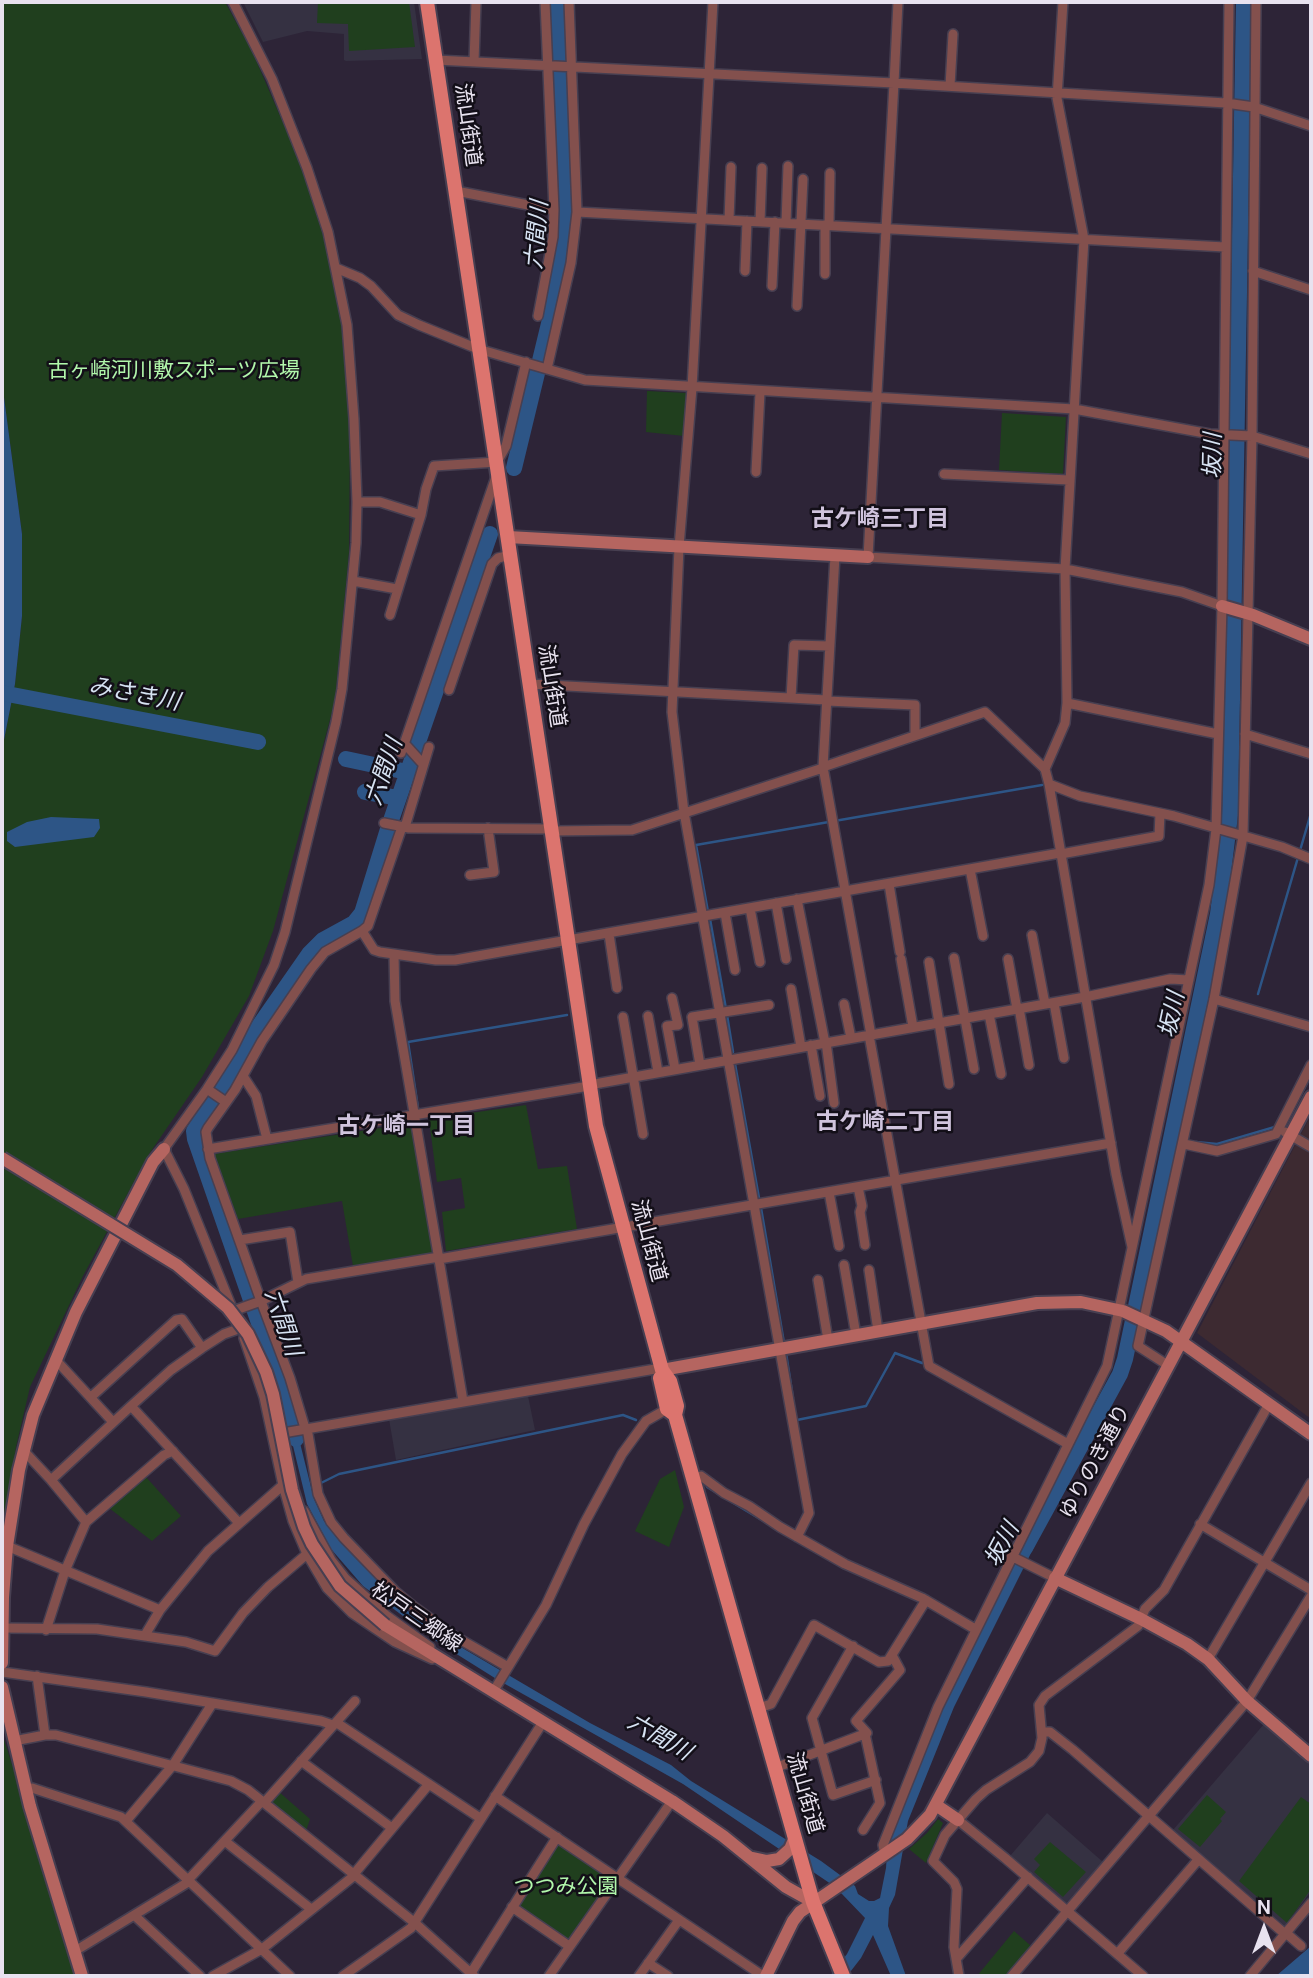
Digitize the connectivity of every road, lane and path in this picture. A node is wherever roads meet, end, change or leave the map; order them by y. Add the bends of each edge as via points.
1 (233, 2) edge
2 (427, 2) edge
3 (476, 2) edge
4 (545, 2) edge
5 (569, 2) edge
6 (713, 2) edge
7 (898, 2) edge
8 (1063, 2) edge
9 (1229, 2) edge
10 (1256, 2) edge
11 (953, 34) dead end
12 (436, 60) junction
13 (474, 62) junction
14 (547, 65) junction
15 (571, 66) junction
16 (709, 74) junction
17 (894, 83) junction
18 (950, 86) junction
19 (1056, 92) junction
20 (1228, 104) junction
21 (1253, 107) junction
22 (1311, 126) edge
23 (788, 166) dead end
24 (731, 167) dead end
25 (762, 168) dead end
26 (830, 173) dead end
27 (803, 179) dead end
28 (456, 191) junction
29 (554, 210) junction
30 (577, 212) junction
31 (701, 218) junction
32 (729, 220) junction
33 (747, 221) junction
34 (760, 222) junction
35 (775, 222) junction
36 (786, 223) junction
37 (802, 224) junction
38 (827, 225) junction
39 (885, 228) junction
40 (1084, 239) junction
41 (1225, 247) junction
42 (336, 268) junction
43 (745, 271) dead end
44 (1253, 271) junction
45 (825, 274) dead end
46 (772, 286) dead end
47 (1311, 290) edge
48 (797, 306) dead end
49 (538, 316) dead end
50 (478, 349) junction
51 (526, 362) junction
52 (547, 369) junction
53 (692, 388) junction
54 (760, 392) junction
55 (876, 398) junction
56 (1074, 409) junction
57 (1224, 435) junction
58 (1252, 436) junction
59 (1311, 454) edge
60 (497, 466) junction
61 (756, 472) dead end
62 (944, 474) dead end
63 (1069, 480) junction
64 (357, 502) junction
65 (421, 515) junction
66 (508, 537) junction
67 (679, 547) junction
68 (511, 555) junction
69 (835, 556) junction
70 (868, 557) junction
71 (1065, 569) junction
72 (353, 582) junction
73 (397, 589) junction
74 (1223, 606) junction
75 (1246, 614) junction
76 (390, 615) dead end
77 (1311, 639) edge
78 (830, 646) junction
79 (530, 684) junction
80 (449, 690) dead end
81 (672, 693) junction
82 (791, 698) junction
83 (827, 701) junction
84 (1066, 703) junction
85 (1218, 734) junction
86 (1245, 734) junction
87 (915, 736) junction
88 (404, 743) junction
89 (429, 747) dead end
90 (401, 753) dead end
91 (1311, 754) edge
92 (423, 764) junction
93 (823, 767) junction
94 (1045, 769) junction
95 (1049, 784) junction
96 (684, 812) junction
97 (1160, 813) junction
98 (384, 823) dead end
99 (403, 827) junction
100 (488, 828) junction
101 (1217, 829) junction
102 (552, 830) junction
103 (1241, 835) junction
104 (1060, 853) junction
105 (1311, 859) edge
106 (970, 869) junction
107 (470, 875) dead end
108 (889, 884) junction
109 (845, 891) junction
110 (797, 900) junction
111 (776, 903) junction
112 (750, 908) junction
113 (725, 913) junction
114 (703, 917) junction
115 (362, 931) junction
116 (609, 934) junction
117 (1032, 935) dead end
118 (983, 936) dead end
119 (568, 941) junction
120 (394, 954) junction
121 (954, 958) dead end
122 (786, 959) dead end
123 (1007, 959) dead end
124 (760, 962) dead end
125 (929, 962) dead end
126 (734, 970) dead end
127 (1189, 980) junction
128 (617, 988) dead end
129 (791, 989) dead end
130 (1085, 998) junction
131 (672, 999) dead end
132 (1214, 999) junction
133 (1050, 1003) junction
134 (844, 1004) dead end
135 (769, 1005) dead end
136 (1018, 1009) junction
137 (720, 1013) junction
138 (989, 1014) junction
139 (648, 1016) dead end
140 (623, 1017) dead end
141 (964, 1018) junction
142 (939, 1023) junction
143 (913, 1027) junction
144 (1311, 1027) edge
145 (870, 1035) junction
146 (851, 1038) junction
147 (825, 1042) junction
148 (806, 1046) junction
149 (1064, 1058) dead end
150 (728, 1060) junction
151 (700, 1065) junction
152 (1029, 1065) dead end
153 (1311, 1065) edge
154 (675, 1069) junction
155 (974, 1069) dead end
156 (658, 1072) junction
157 (1001, 1073) dead end
158 (243, 1076) junction
159 (633, 1076) junction
160 (949, 1084) dead end
161 (589, 1085) junction
162 (207, 1089) junction
163 (820, 1096) dead end
164 (1311, 1097) edge
165 (226, 1102) junction
166 (834, 1103) dead end
167 (415, 1113) junction
168 (1279, 1129) junction
169 (643, 1134) dead end
170 (1291, 1135) junction
171 (267, 1139) junction
172 (1111, 1143) junction
173 (1184, 1144) junction
174 (1311, 1147) edge
175 (163, 1149) junction
176 (208, 1149) junction
177 (2, 1158) edge
178 (895, 1180) junction
179 (858, 1187) junction
180 (829, 1192) junction
181 (754, 1205) junction
182 (622, 1228) junction
183 (240, 1240) junction
184 (865, 1245) dead end
185 (839, 1246) dead end
186 (1133, 1250) junction
187 (439, 1258) junction
188 (844, 1265) dead end
189 (869, 1270) dead end
190 (818, 1280) dead end
191 (298, 1282) junction
192 (260, 1302) junction
193 (236, 1310) junction
194 (1121, 1310) junction
195 (1144, 1319) junction
196 (922, 1324) junction
197 (241, 1328) junction
198 (878, 1331) junction
199 (856, 1335) junction
200 (828, 1340) junction
201 (1181, 1341) junction
202 (202, 1348) junction
203 (780, 1349) junction
204 (55, 1359) junction
205 (1169, 1366) junction
206 (662, 1369) junction
207 (91, 1397) junction
208 (463, 1401) junction
209 (1269, 1404) junction
210 (131, 1406) junction
211 (671, 1412) junction
212 (113, 1422) junction
213 (306, 1428) junction
214 (1311, 1434) edge
215 (273, 1435) junction
216 (1068, 1444) junction
217 (24, 1451) junction
218 (173, 1451) junction
219 (692, 1479) junction
220 (51, 1480) junction
221 (1311, 1483) edge
222 (284, 1489) junction
223 (86, 1522) junction
224 (331, 1522) junction
225 (239, 1523) junction
226 (1199, 1524) junction
227 (316, 1535) junction
228 (797, 1537) junction
229 (302, 1542) junction
230 (7, 1546) junction
231 (307, 1554) junction
232 (1012, 1557) junction
233 (1264, 1562) junction
234 (65, 1571) junction
235 (1055, 1578) junction
236 (1311, 1590) edge
237 (1311, 1596) edge
238 (926, 1601) junction
239 (160, 1610) junction
240 (1141, 1619) junction
241 (2, 1628) edge
242 (975, 1629) junction
243 (46, 1630) junction
244 (145, 1635) junction
245 (853, 1647) junction
246 (892, 1655) junction
247 (1208, 1659) junction
248 (2, 1663) edge
249 (508, 1667) junction
250 (2, 1672) edge
251 (464, 1675) junction
252 (37, 1676) junction
253 (2, 1687) edge
254 (495, 1689) junction
255 (355, 1701) dead end
256 (1247, 1701) junction
257 (212, 1704) junction
258 (758, 1708) junction
259 (542, 1722) junction
260 (335, 1724) junction
261 (1042, 1732) junction
262 (866, 1734) junction
263 (45, 1735) junction
264 (14, 1741) junction
265 (1309, 1749) edge
266 (820, 1752) junction
267 (301, 1760) junction
268 (173, 1765) junction
269 (775, 1768) junction
270 (876, 1780) junction
271 (429, 1784) junction
272 (26, 1790) junction
273 (495, 1796) junction
274 (672, 1801) junction
275 (263, 1802) junction
276 (936, 1805) junction
277 (1149, 1816) junction
278 (480, 1818) junction
279 (958, 1820) junction
280 (126, 1821) junction
281 (392, 1828) junction
282 (863, 1830) dead end
283 (556, 1837) junction
284 (794, 1837) junction
285 (226, 1842) junction
286 (886, 1854) junction
287 (746, 1855) junction
288 (1198, 1860) junction
289 (355, 1875) junction
290 (1028, 1877) junction
291 (617, 1878) junction
292 (189, 1881) junction
293 (813, 1902) junction
294 (1311, 1903) edge
295 (512, 1907) junction
296 (311, 1909) junction
297 (1068, 1910) junction
298 (134, 1915) junction
299 (679, 1920) junction
300 (415, 1923) junction
301 (1286, 1933) junction
302 (569, 1946) junction
303 (1301, 1946) dead end
304 (262, 1950) junction
305 (75, 1951) junction
306 (1118, 1953) junction
307 (956, 1959) junction
308 (648, 1963) junction
309 (841, 1970) edge
310 (471, 1975) edge
311 (82, 1976) edge
312 (200, 1976) edge
313 (213, 1976) edge
314 (290, 1976) edge
315 (343, 1976) edge
316 (549, 1976) edge
317 (639, 1976) edge
318 (668, 1976) edge
319 (764, 1976) edge
320 (959, 1976) edge
321 (1012, 1976) edge
322 (1143, 1976) edge
323 (1250, 1976) edge

1 - 42 street via 259,50 296,139
2 - 12 main road, 流山街道
3 - 13 street
4 - 14 street
5 - 15 street
6 - 16 street
7 - 17 street
8 - 19 street
9 - 20 street
10 - 21 street
11 - 18 street
12 - 13 street
12 - 28 main road, 流山街道
13 - 14 street
14 - 15 street
14 - 29 street
15 - 16 street
15 - 30 street
16 - 17 street
16 - 31 street
17 - 18 street
17 - 39 street
18 - 19 street
19 - 20 street
19 - 40 street
20 - 21 street
20 - 41 street
21 - 22 street
21 - 44 street
23 - 36 street
24 - 32 street
25 - 34 street
26 - 38 street
27 - 37 street
28 - 29 street
28 - 50 main road, 流山街道
29 - 49 street
30 - 31 street
30 - 52 street via 571,263
31 - 32 street
31 - 53 street
32 - 33 street
33 - 34 street
33 - 43 street
34 - 35 street
35 - 36 street
35 - 46 street
36 - 37 street
37 - 38 street
37 - 48 street
38 - 39 street
38 - 45 street
39 - 40 street
39 - 55 street
40 - 41 street
40 - 56 street
41 - 57 street
42 - 50 street via 371,286 398,315
42 - 64 street via 347,325
44 - 47 street
44 - 58 street
50 - 51 street
50 - 60 main road, 流山街道
51 - 52 street
51 - 60 street
52 - 53 street via 595,382
53 - 54 street
53 - 67 street
54 - 55 street
54 - 61 street
55 - 56 street
55 - 70 street
56 - 57 street
56 - 63 street
57 - 58 street
57 - 74 street
58 - 59 street
58 - 75 street
60 - 65 street via 434,466
60 - 66 main road, 流山街道
60 - 88 street
62 - 63 street
63 - 71 street
64 - 65 street via 380,502
64 - 72 street
65 - 73 street
66 - 67 street
66 - 68 main road, 流山街道
67 - 69 street
67 - 81 street
68 - 79 main road, 流山街道
68 - 80 street via 492,564
69 - 70 street
69 - 78 street
70 - 71 street
71 - 74 street via 1182,592
71 - 84 street
72 - 73 street
72 - 162 street via 336,722 288,924 253,1009
73 - 76 street
74 - 75 street
74 - 85 street
75 - 77 street
75 - 86 street
78 - 82 street via 794,645
78 - 83 street
79 - 81 street
79 - 102 main road, 流山街道
81 - 82 street
81 - 96 street
82 - 83 street
83 - 87 street via 915,705
83 - 93 street
84 - 85 street
84 - 94 street via 1065,723
85 - 101 street
86 - 91 street
86 - 103 street
87 - 93 street
87 - 94 street via 985,712
88 - 90 street
88 - 92 street
89 - 92 street
92 - 99 street
93 - 96 street
93 - 109 street
94 - 95 street
95 - 97 street via 1080,796
95 - 104 street
96 - 102 street via 632,830
96 - 114 street
97 - 101 street
97 - 104 street via 1159,836
98 - 99 street
99 - 100 street
99 - 115 street via 372,917
100 - 102 street
100 - 107 street via 494,872
101 - 103 street
101 - 127 street
102 - 119 main road, 流山街道
103 - 105 street
103 - 132 street
104 - 106 street
104 - 130 street
106 - 108 street
106 - 118 street
108 - 109 street
108 - 143 street
109 - 110 street
109 - 145 street
110 - 111 street
110 - 147 street
111 - 112 street
111 - 122 street
112 - 113 street
112 - 124 street
113 - 114 street
113 - 126 street
114 - 116 street
114 - 137 street
115 - 120 street via 374,950
115 - 158 street via 320,958
116 - 119 street
116 - 128 street
117 - 133 street
119 - 120 street via 455,960
119 - 161 main road, 流山街道
120 - 167 street via 396,1001
121 - 141 street
123 - 136 street
125 - 142 street
127 - 130 street via 1170,979
127 - 186 street
129 - 148 street
130 - 133 street
130 - 172 street
131 - 154 street via 678,1025 667,1026
132 - 144 street
132 - 173 street
133 - 136 street
133 - 149 street
134 - 146 street
135 - 137 street
136 - 138 street
136 - 152 street
137 - 150 street
137 - 151 street via 692,1017
138 - 141 street
138 - 157 street
139 - 156 street
140 - 159 street
141 - 142 street
141 - 155 street
142 - 143 street
142 - 160 street
143 - 145 street
145 - 146 street
145 - 178 street
146 - 147 street
147 - 148 street
147 - 166 street
148 - 150 street
148 - 163 street
150 - 151 street
150 - 181 street
151 - 154 street
153 - 168 street
154 - 156 street
156 - 159 street
158 - 165 street
158 - 171 street via 256,1096
159 - 161 street
159 - 169 street
161 - 167 street
161 - 182 main road, 流山街道
162 - 165 street
162 - 175 street
164 - 170 street, ゆりのき通り
165 - 176 street via 208,1128
167 - 171 street
167 - 187 street
168 - 170 street
168 - 173 street via 1276,1134 1217,1151
170 - 174 street
170 - 201 street, ゆりのき通り
171 - 176 street
172 - 178 street
172 - 186 street
173 - 195 street
175 - 193 street
175 - 204 street
176 - 183 street
177 - 251 street, 松戸三郷線, bridge via 177,1265 228,1308 248,1334 266,1372 292,1490 312,1544 340,1586 385,1625
178 - 179 street
178 - 196 street
179 - 180 street
179 - 184 street
180 - 181 street
180 - 185 street
181 - 182 street
181 - 203 street
182 - 187 street
182 - 206 main road, 流山街道
183 - 191 street via 290,1232
183 - 192 street
186 - 194 street
187 - 191 street
187 - 208 street
188 - 199 street
189 - 198 street
190 - 200 street
191 - 192 street
192 - 193 street
192 - 213 street
193 - 197 street
194 - 195 street
194 - 196 street via 1051,1302
194 - 216 street via 1107,1366
195 - 201 street
195 - 205 street via 1139,1346
196 - 198 street
196 - 216 street via 929,1366
197 - 202 street
197 - 215 street
198 - 199 street
199 - 200 street
200 - 203 street
201 - 205 street, ゆりのき通り
201 - 209 street
202 - 207 street via 182,1319 176,1320
202 - 210 street
203 - 206 street
203 - 228 street via 809,1513
204 - 207 street
204 - 217 street
205 - 235 street, ゆりのき通り
206 - 208 street
206 - 211 main road, 流山街道 via 660,1381
207 - 212 street
208 - 213 street
209 - 214 street
209 - 226 street
210 - 212 street
210 - 218 street
211 - 219 main road, 流山街道
211 - 249 street via 646,1421 622,1454 546,1605
212 - 220 street
213 - 215 street
213 - 224 street via 316,1486
215 - 222 street
216 - 232 street
217 - 220 street
217 - 230 street
218 - 223 street
218 - 225 street
219 - 228 street via 701,1476
219 - 258 main road, 流山街道
220 - 223 street
221 - 233 street
222 - 225 street
222 - 227 street via 299,1503
222 - 229 street
223 - 234 street
224 - 227 street
224 - 249 street via 395,1591 456,1637
225 - 239 street via 208,1551
226 - 233 street
226 - 240 street via 1164,1590 1144,1609
227 - 229 street
227 - 251 street via 360,1594
228 - 238 street
229 - 231 street
230 - 234 street
230 - 241 street
231 - 244 street via 243,1613 215,1651
231 - 251 street via 327,1587 352,1614 395,1642
232 - 235 street
232 - 242 street
233 - 236 street
233 - 247 street
234 - 239 street
234 - 243 street
235 - 240 street
235 - 276 street, ゆりのき通り
237 - 256 street
238 - 242 street
238 - 246 street
239 - 244 street
240 - 247 street
240 - 261 street via 1133,1631 1045,1696 1039,1705
241 - 243 street
241 - 248 street
242 - 286 street via 921,1746 883,1845
243 - 244 street via 97,1629
245 - 246 street via 879,1661 888,1661
245 - 258 street via 814,1625 771,1704
245 - 266 street via 812,1718
246 - 262 street via 900,1670 856,1721
247 - 256 street
249 - 254 street
250 - 252 street
251 - 254 street, 松戸三郷線
252 - 257 street
252 - 263 street
253 - 264 street
254 - 259 street, 松戸三郷線
255 - 260 street
256 - 265 street
256 - 277 street
257 - 260 street
257 - 268 street
258 - 269 main road, 流山街道
259 - 273 street
259 - 274 street, 松戸三郷線
260 - 267 street
260 - 271 street
261 - 277 street via 1050,1732
261 - 279 street via 1034,1758 985,1790
262 - 266 street
262 - 270 street
263 - 264 street
263 - 268 street
264 - 272 street
266 - 269 street
266 - 270 street via 832,1795
267 - 275 street
267 - 281 street
268 - 275 street via 231,1780
268 - 280 street
269 - 284 main road, 流山街道
270 - 282 street via 880,1803
271 - 278 street
271 - 281 street
272 - 280 street via 32,1788
272 - 305 street
273 - 278 street
273 - 283 street
274 - 287 street, 松戸三郷線
274 - 291 street
275 - 285 street
275 - 289 street
276 - 279 street
276 - 286 street, ゆりのき通り via 925,1823
277 - 288 street
277 - 297 street
278 - 300 street
279 - 290 street
279 - 307 street via 933,1861 957,1889
280 - 292 street
281 - 289 street
283 - 291 street
283 - 295 street
284 - 287 street via 779,1859
284 - 293 main road, 流山街道
285 - 292 street
285 - 296 street
286 - 293 street, ゆりのき通り
287 - 293 street, 松戸三郷線
288 - 301 street
288 - 306 street
289 - 296 street
289 - 300 street
290 - 297 street
290 - 307 street
291 - 299 street
291 - 302 street
292 - 298 street
292 - 304 street
293 - 309 main road, 流山街道
293 - 319 street, ゆりのき通り via 796,1916
294 - 301 street
295 - 302 street
295 - 310 street
296 - 304 street
297 - 306 street
297 - 321 street
298 - 305 street
298 - 312 street
299 - 308 street
299 - 319 street
300 - 310 street
300 - 315 street
301 - 303 street
301 - 323 street
302 - 316 street
304 - 313 street
304 - 314 street
305 - 311 street
306 - 322 street
307 - 320 street
308 - 317 street
308 - 318 street

